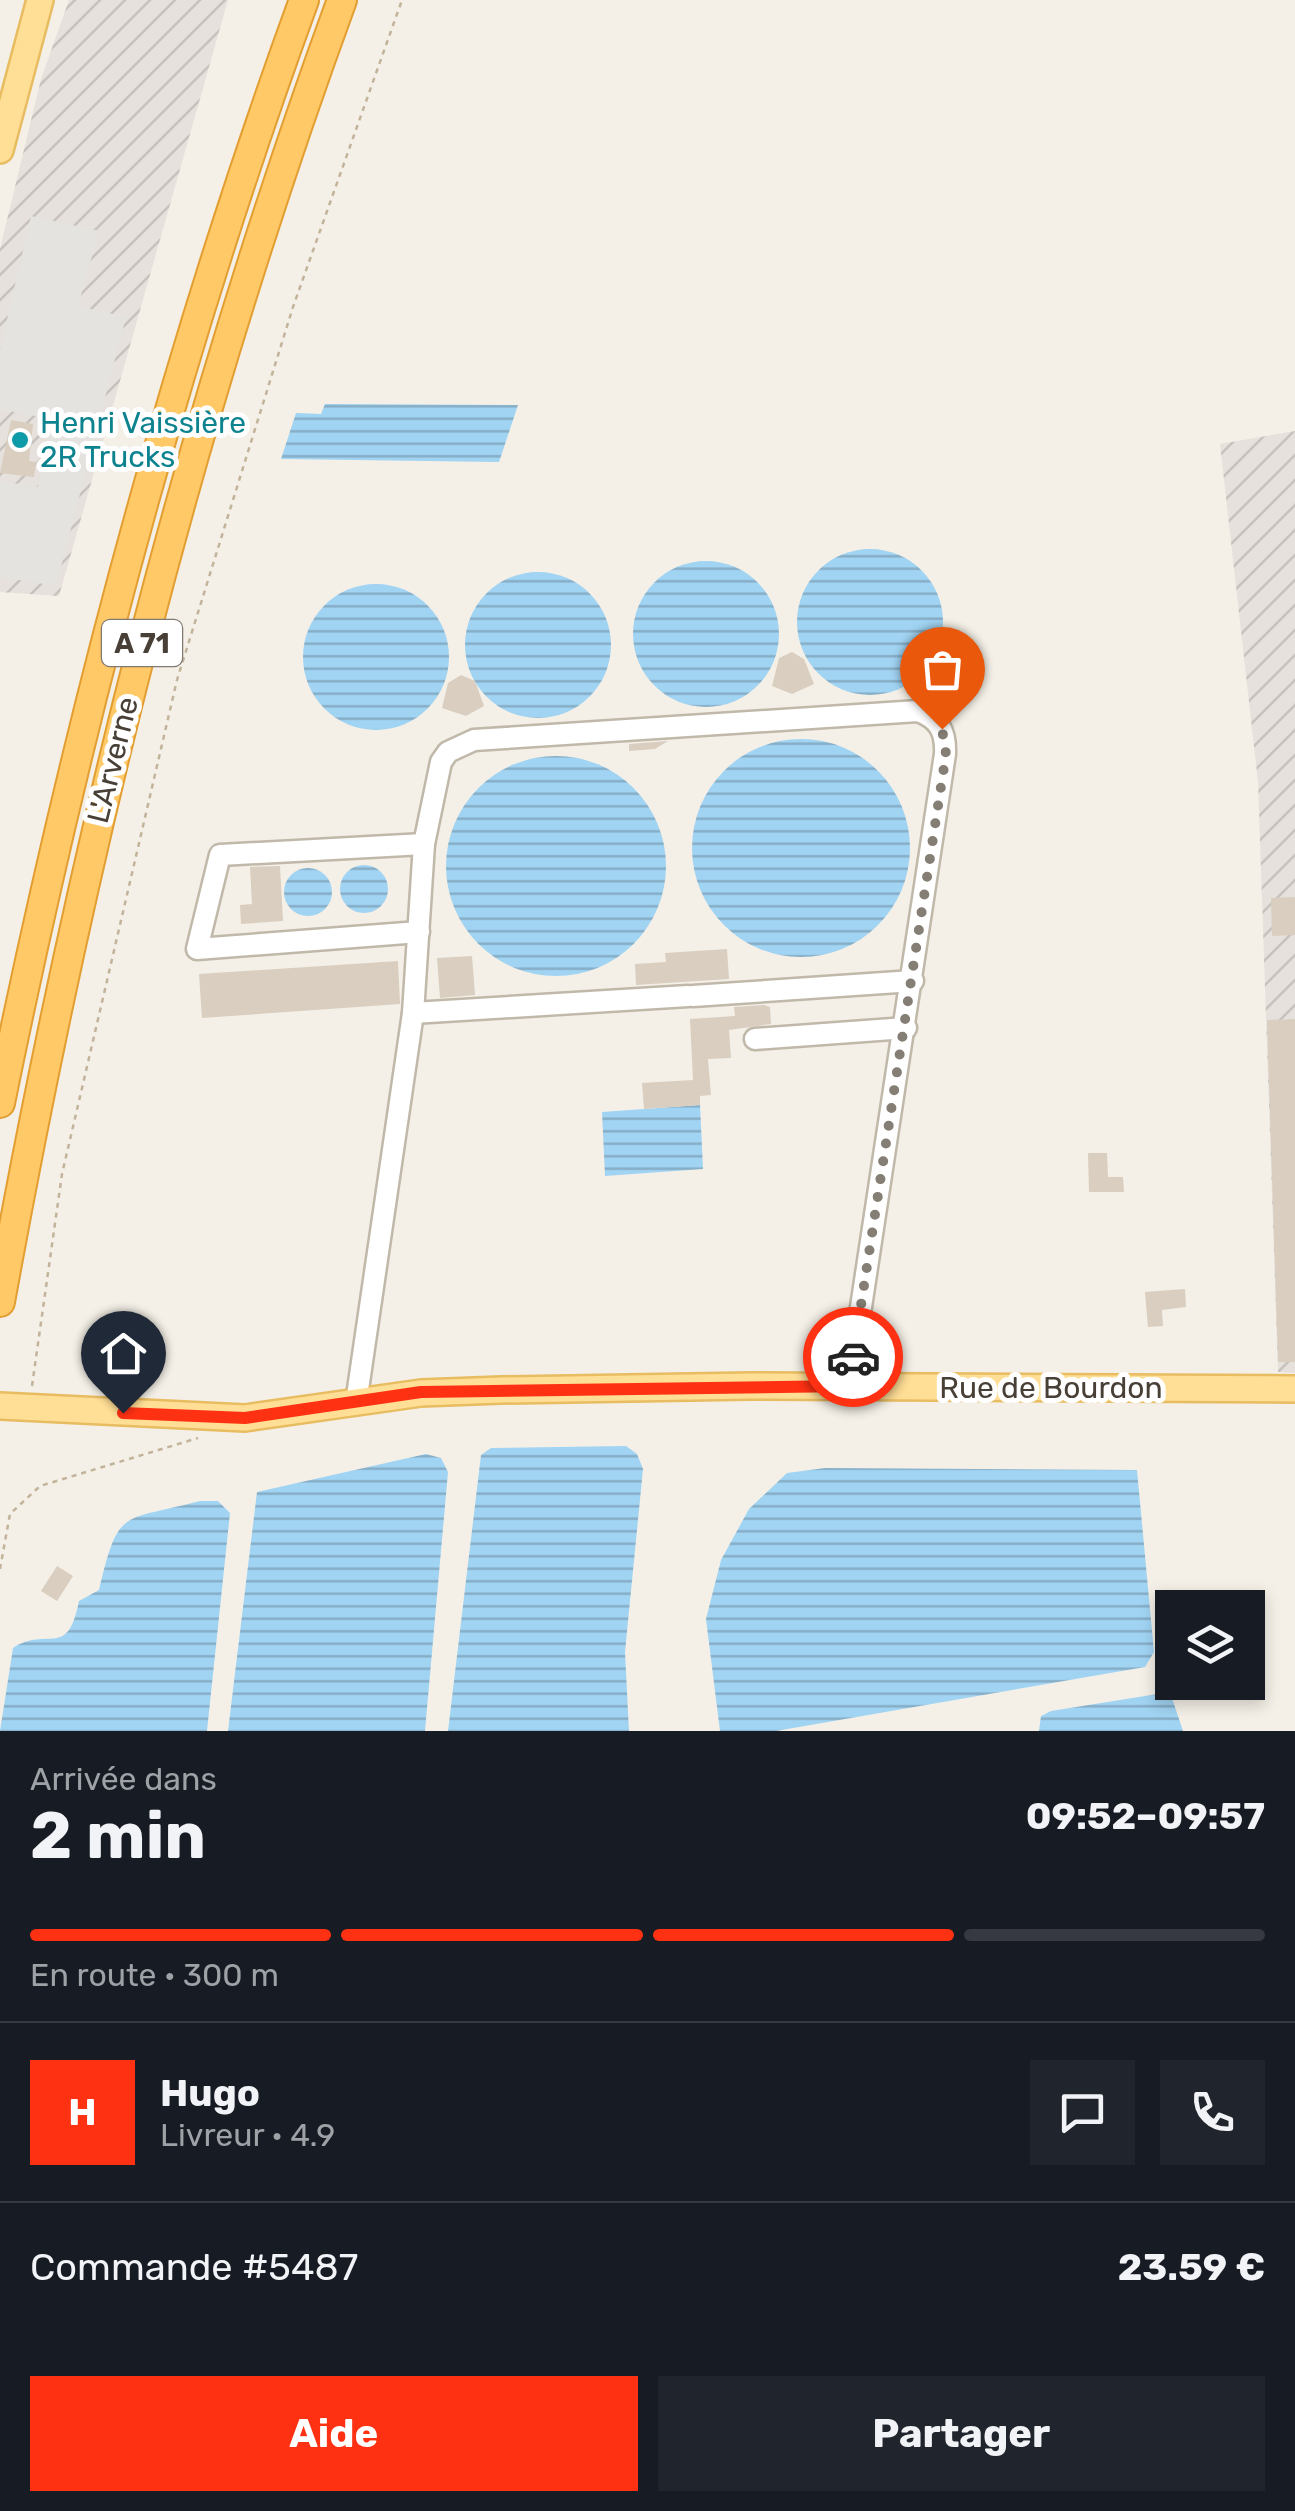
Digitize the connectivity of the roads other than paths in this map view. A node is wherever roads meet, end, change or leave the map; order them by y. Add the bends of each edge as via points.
1 (40, 0) edge
2 (285, 0) edge
3 (304, 0) edge
4 (342, 0) edge
5 (281, 66) junction
6 (0, 150) edge
7 (424, 844) junction
8 (418, 932) junction
9 (913, 981) junction
10 (413, 1013) junction
11 (906, 1028) junction
12 (755, 1039) dead end
13 (0, 1104) edge
14 (0, 1302) edge
15 (849, 1386) junction
16 (1295, 1389) edge
17 (356, 1403) junction
18 (0, 1408) edge

1 - 6 main road
2 - 5 highway
3 - 5 highway, L'Arverne / A 71
4 - 14 highway, L'Arverne / A 71 via 241,298 145,631 53,1019
5 - 13 highway, L'Arverne / A 71 via 209,280 127,560
7 - 8 lane
7 - 8 lane via 220,855 197,949
7 - 9 lane via 441,762 474,740 918,711 933,716 946,740
8 - 10 lane
9 - 10 lane
9 - 11 lane
10 - 17 lane
11 - 12 lane
11 - 15 lane
15 - 16 main road, Rue de Bourdon
15 - 17 main road, Rue de Bourdon via 421,1392
17 - 18 main road, Rue de Bourdon via 245,1418

